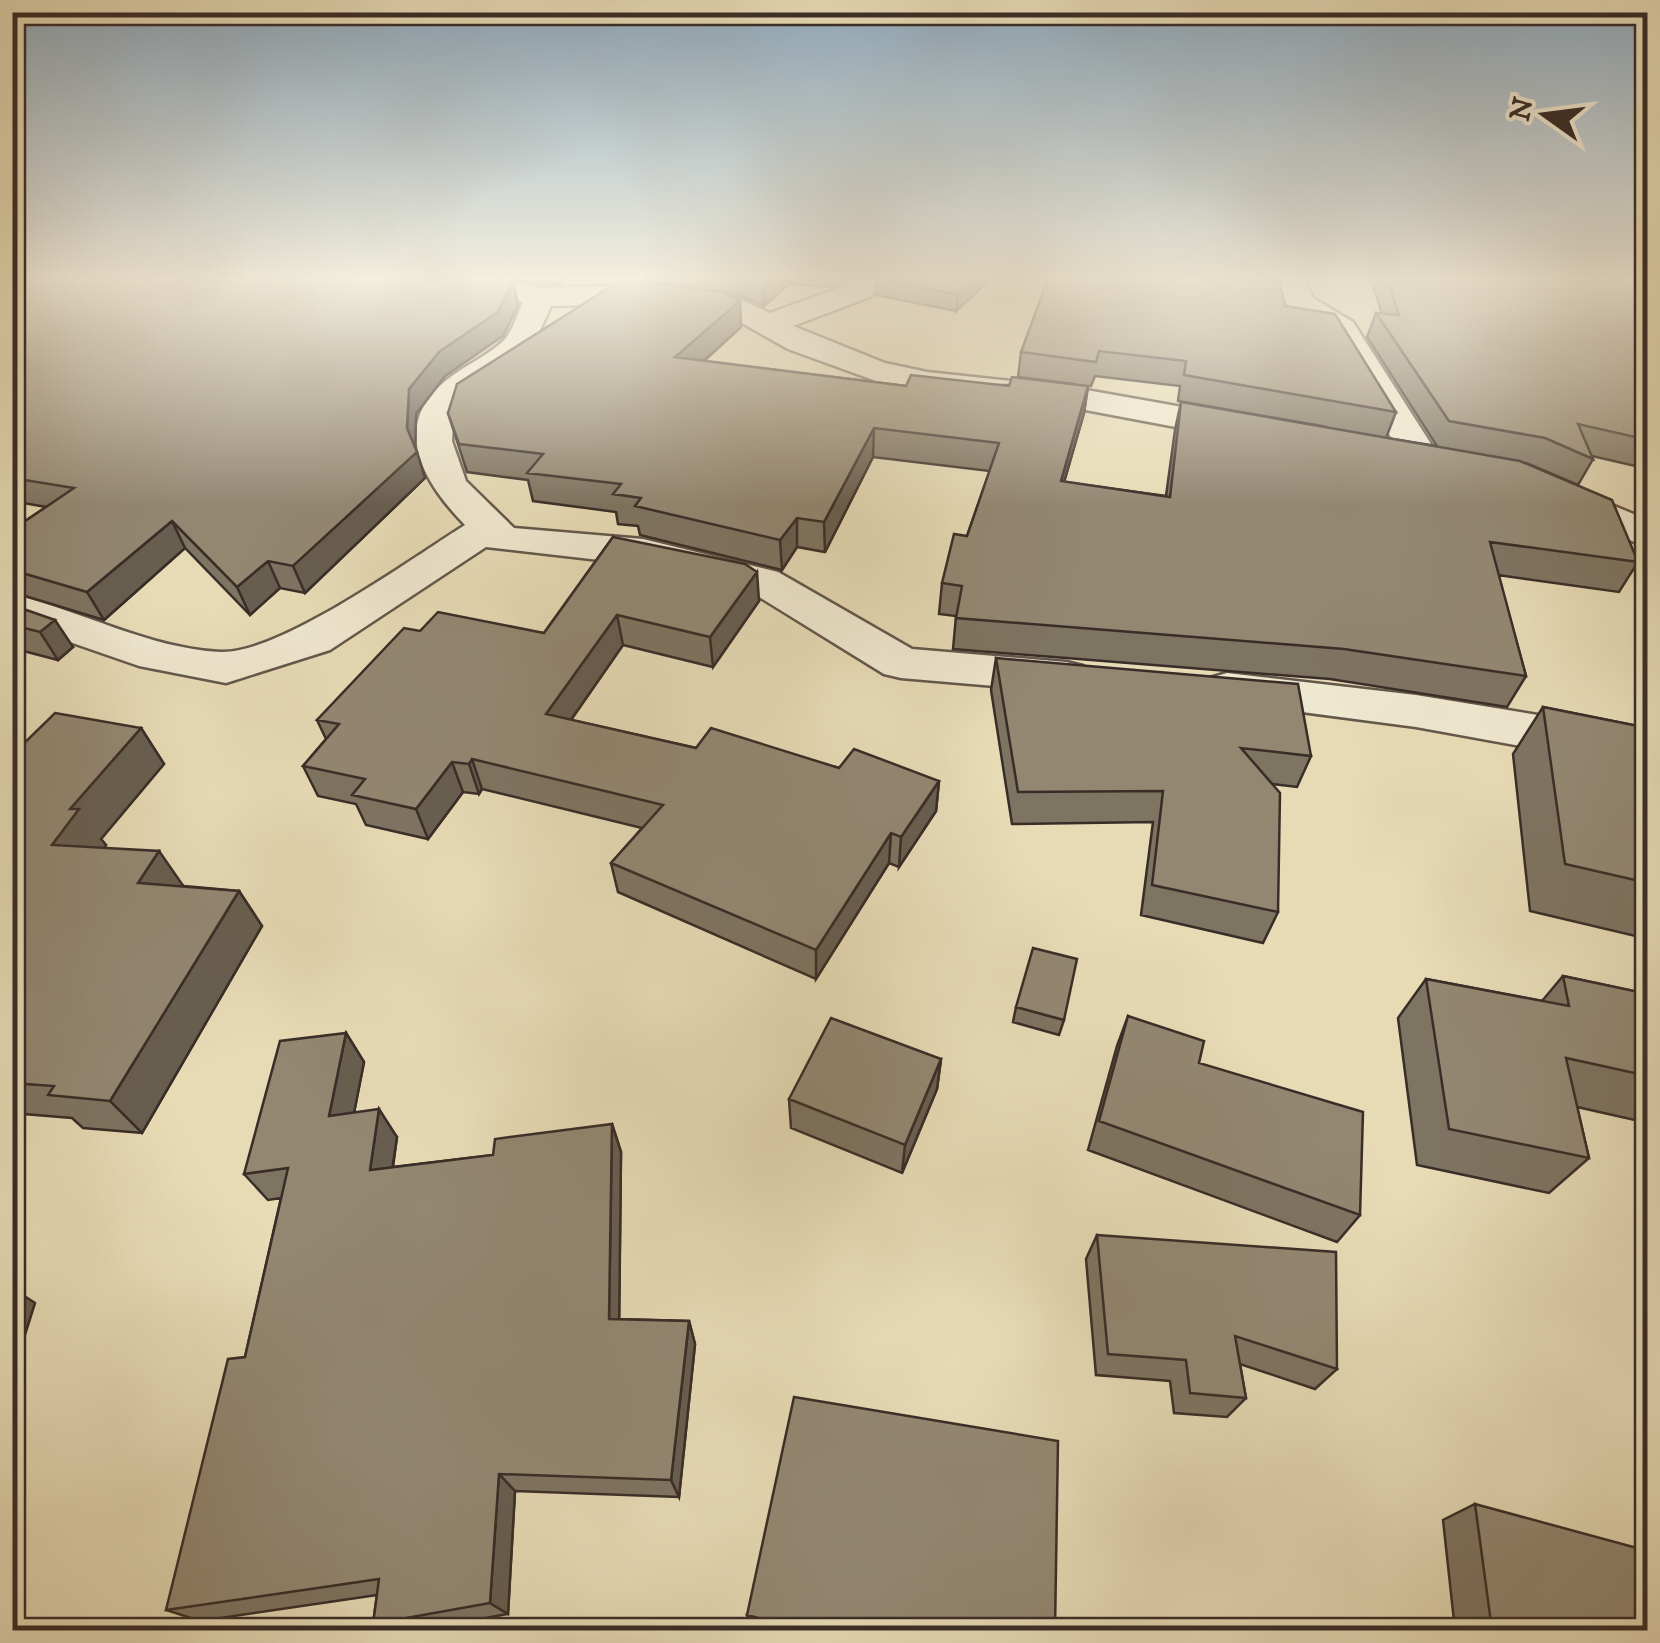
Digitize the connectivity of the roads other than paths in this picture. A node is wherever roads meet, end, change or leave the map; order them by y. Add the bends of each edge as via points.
1 (507, 353) edge
2 (833, 353) edge
3 (1356, 353) edge
4 (1276, 434) edge
5 (1383, 452) edge
6 (1421, 458) junction
7 (1459, 465) edge
8 (1648, 520) edge
9 (489, 528) junction
10 (1648, 536) edge
11 (12, 607) edge
12 (1116, 680) edge
13 (1191, 685) edge
14 (1648, 751) edge

1 - 9 street via 456,389 435,424 448,485
2 - 4 street via 927,382 1075,398
3 - 6 street
5 - 6 street
6 - 7 street
8 - 10 street via 1606,512 1516,476
9 - 11 street via 314,640 226,668 156,656
9 - 12 street via 502,538 643,552 763,581 901,663
13 - 14 street via 1399,708

